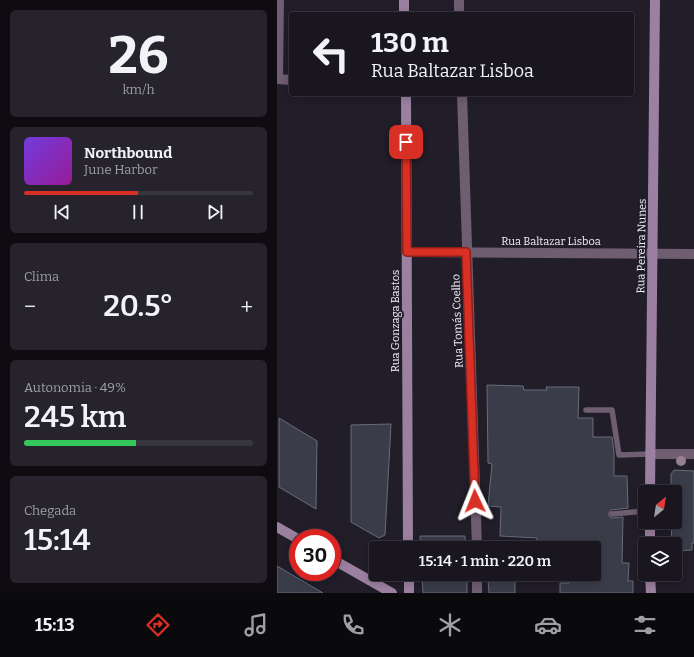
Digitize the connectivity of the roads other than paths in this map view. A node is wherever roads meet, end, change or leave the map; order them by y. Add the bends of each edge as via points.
1 (279, 0) edge
2 (404, 0) edge
3 (459, 0) edge
4 (655, 0) edge
5 (405, 12) edge
6 (459, 12) edge
7 (278, 80) edge
8 (289, 80) edge
9 (406, 96) edge
10 (461, 96) edge
11 (407, 252) junction
12 (466, 252) junction
13 (653, 254) junction
14 (694, 254) edge
15 (586, 410) dead end
16 (650, 454) junction
17 (694, 454) edge
18 (650, 485) edge
19 (638, 512) edge
20 (612, 514) dead end
21 (277, 527) edge
22 (289, 534) edge
23 (408, 541) edge
24 (477, 541) edge
25 (341, 564) edge
26 (409, 581) edge
27 (477, 581) edge
28 (651, 581) edge
29 (392, 593) edge
30 (409, 593) edge
31 (477, 593) edge
32 (651, 593) edge

1 - 7 street
2 - 5 main road
3 - 6 street
4 - 13 main road, Rua Pereira Nunes
7 - 8 street
9 - 11 main road, Rua Gonzaga Bastos
10 - 12 street, Rua Tomás Coelho
11 - 12 street, Rua Baltazar Lisboa
11 - 23 main road, Rua Gonzaga Bastos
12 - 13 street, Rua Baltazar Lisboa
12 - 24 street, Rua Tomás Coelho
13 - 14 street, Rua Baltazar Lisboa
13 - 16 main road, Rua Pereira Nunes
15 - 16 lane via 612,410 619,455
16 - 17 street
16 - 18 main road, Rua Pereira Nunes
19 - 20 lane
21 - 22 main road
25 - 29 main road
26 - 30 main road
27 - 31 street
28 - 32 main road

